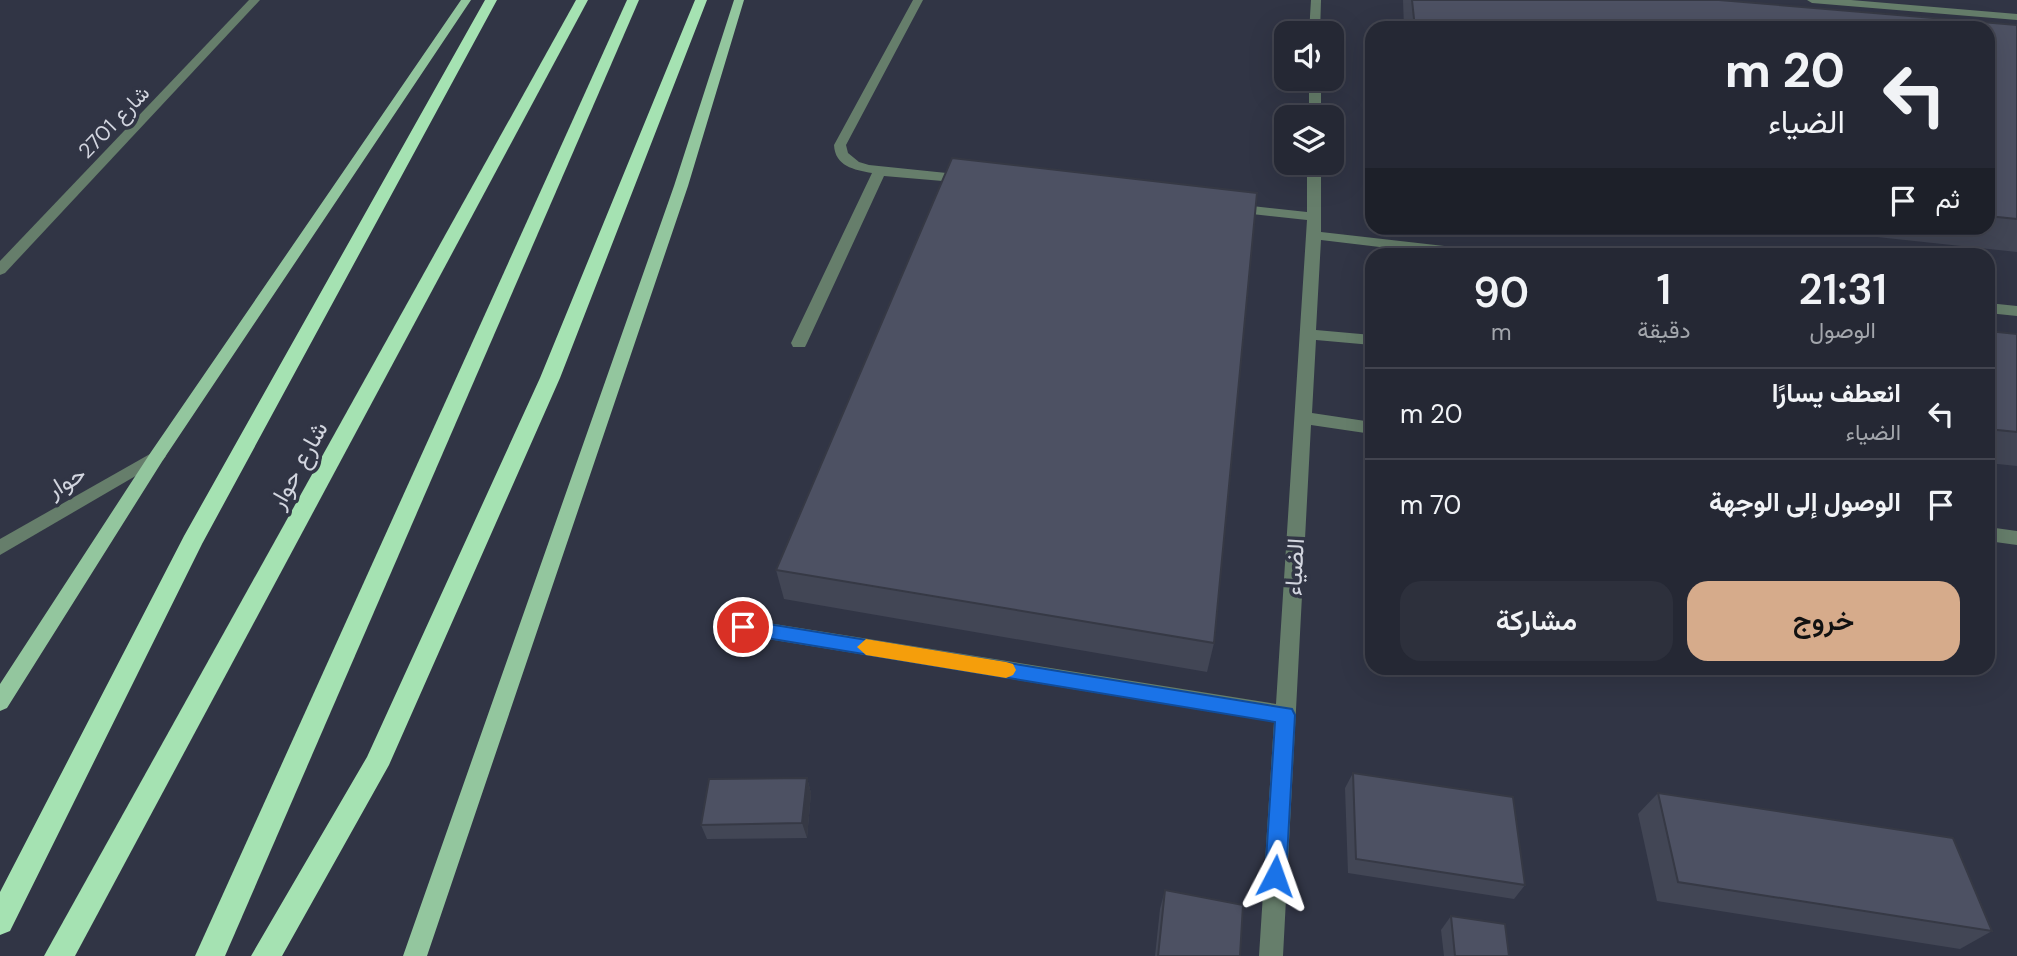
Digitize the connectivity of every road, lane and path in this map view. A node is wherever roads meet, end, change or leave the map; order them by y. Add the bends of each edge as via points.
1 (255, 0) edge
2 (466, 0) edge
3 (491, 0) edge
4 (582, 0) edge
5 (632, 0) edge
6 (701, 0) edge
7 (739, 0) edge
8 (918, 0) edge
9 (1316, 0) edge
10 (1812, 0) edge
11 (2017, 17) edge
12 (1315, 21) edge
13 (880, 170) junction
14 (1314, 175) edge
15 (975, 180) edge
16 (1219, 206) edge
17 (1314, 226) junction
18 (1365, 234) edge
19 (1369, 235) edge
20 (1448, 248) edge
21 (0, 270) edge
22 (1995, 309) edge
23 (2017, 311) edge
24 (1308, 334) junction
25 (1365, 339) edge
26 (799, 343) dead end
27 (1303, 418) junction
28 (1365, 427) edge
29 (156, 456) junction
30 (1995, 535) edge
31 (2017, 538) edge
32 (0, 548) edge
33 (743, 627) dead end
34 (0, 702) edge
35 (1285, 715) junction
36 (0, 921) edge
37 (59, 956) edge
38 (210, 956) edge
39 (266, 956) edge
40 (415, 956) edge
41 (1271, 956) edge

1 - 21 street, شارع 2701
2 - 29 main road
3 - 36 highway via 192,542
4 - 37 highway, شارع حوار
5 - 38 highway
6 - 39 highway via 550,378 376,765
7 - 40 main road via 681,186
8 - 13 street via 840,145 845,159 854,165
9 - 12 street
10 - 11 street
13 - 15 street
13 - 26 street
14 - 17 street, الضياء
16 - 17 street
17 - 18 street
17 - 24 street, الضياء
19 - 20 street
22 - 23 street
24 - 25 street
24 - 27 street, الضياء
27 - 28 street
27 - 35 street, الضياء
29 - 32 street, حوار
29 - 34 main road
30 - 31 street
33 - 35 street
35 - 41 street, الضياء

